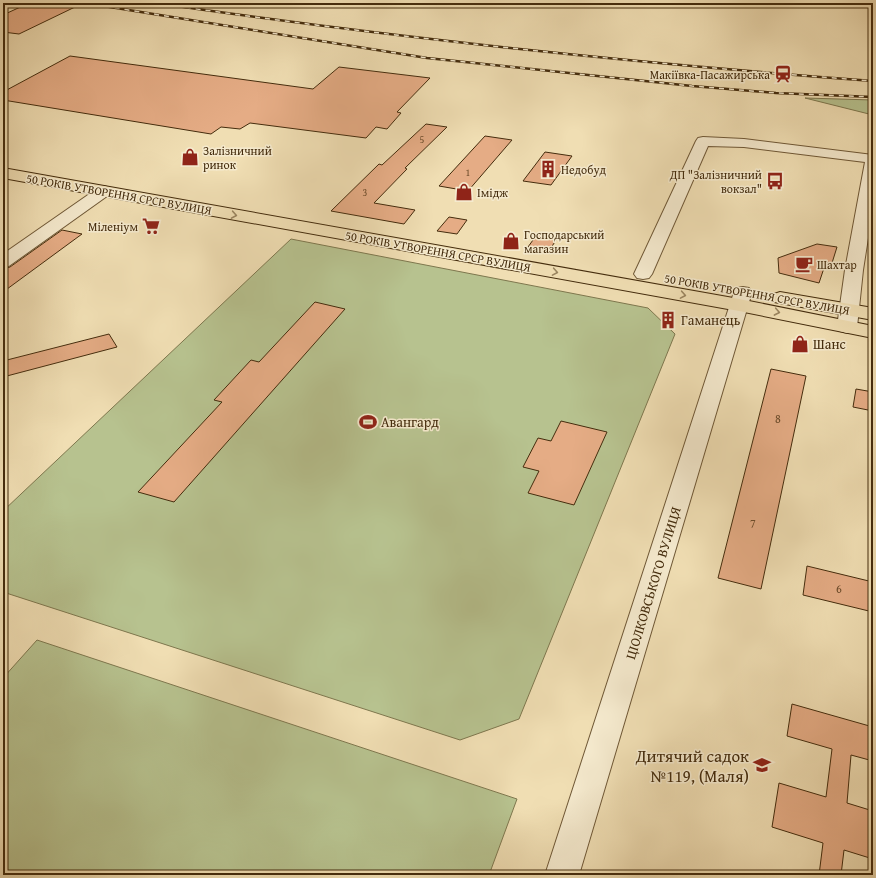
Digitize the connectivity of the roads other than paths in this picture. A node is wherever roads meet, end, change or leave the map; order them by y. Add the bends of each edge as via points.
1 (873, 159) edge
2 (3, 160) edge
3 (3, 173) edge
4 (104, 191) junction
5 (3, 262) edge
6 (643, 274) junction
7 (741, 298) junction
8 (873, 314) edge
9 (848, 319) junction
10 (873, 332) edge
11 (562, 875) edge

1 - 6 street via 744,143 703,142
1 - 9 street
2 - 6 main road, 50 РОКІВ УТВОРЕННЯ СРСР ВУЛИЦЯ
3 - 4 main road, 50 РОКІВ УТВОРЕННЯ СРСР ВУЛИЦЯ
4 - 5 street
4 -> 7 main road, 50 РОКІВ УТВОРЕННЯ СРСР ВУЛИЦЯ
6 - 7 main road, 50 РОКІВ УТВОРЕННЯ СРСР ВУЛИЦЯ
7 - 9 main road, 50 РОКІВ УТВОРЕННЯ СРСР ВУЛИЦЯ
7 - 11 street, ЦІОЛКОВСЬКОГО ВУЛИЦЯ
8 - 9 main road, 50 РОКІВ УТВОРЕННЯ СРСР ВУЛИЦЯ
9 - 10 main road, 50 РОКІВ УТВОРЕННЯ СРСР ВУЛИЦЯ

